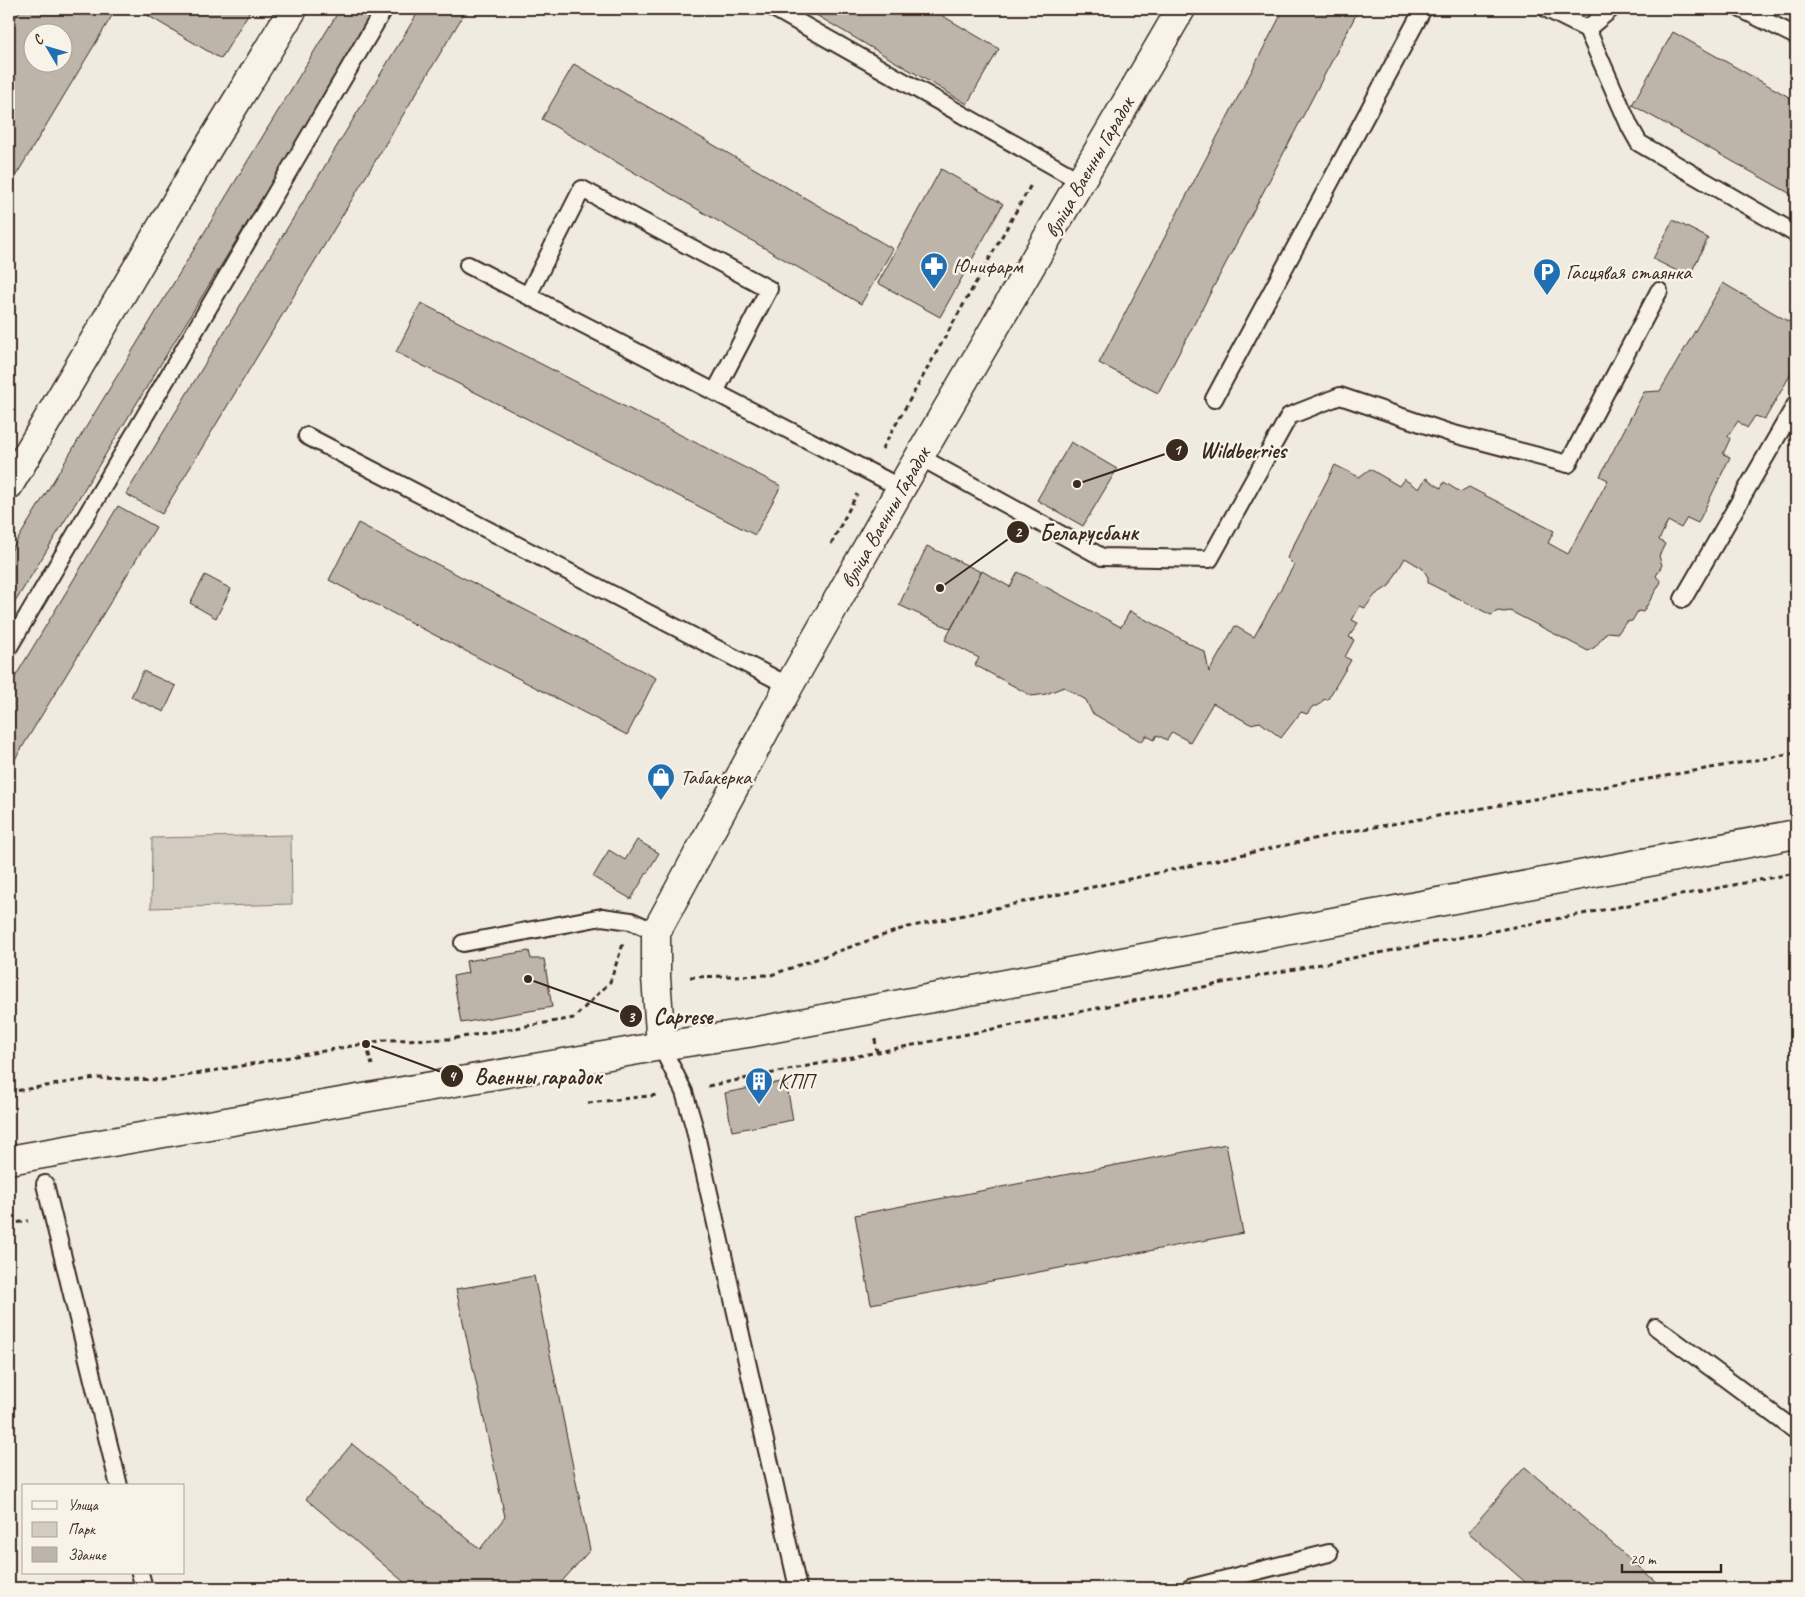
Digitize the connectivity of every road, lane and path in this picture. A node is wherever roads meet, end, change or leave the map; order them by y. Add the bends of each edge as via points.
1 (293, 9) edge
2 (384, 9) edge
3 (775, 9) edge
4 (1180, 9) edge
5 (1423, 9) edge
6 (1547, 9) edge
7 (1611, 9) edge
8 (1741, 9) edge
9 (1587, 29) junction
10 (1796, 36) edge
11 (1080, 180) junction
12 (1796, 234) edge
13 (468, 265) dead end
14 (1659, 291) dead end
15 (528, 296) junction
16 (716, 392) junction
17 (1214, 399) dead end
18 (1796, 404) edge
19 (307, 436) dead end
20 (920, 457) junction
21 (9, 485) edge
22 (901, 488) junction
23 (1683, 599) dead end
24 (9, 647) edge
25 (789, 686) junction
26 (1796, 753) edge
27 (1796, 834) edge
28 (1796, 873) edge
29 (656, 932) junction
30 (463, 944) dead end
31 (690, 977) dead end
32 (661, 1046) junction
33 (310, 1053) dead end
34 (9, 1092) edge
35 (684, 1092) junction
36 (588, 1103) dead end
37 (9, 1160) edge
38 (45, 1184) dead end
39 (1656, 1326) dead end
40 (1796, 1431) edge
41 (119, 1484) edge
42 (1329, 1553) dead end
43 (140, 1574) edge
44 (144, 1588) edge
45 (798, 1588) edge
46 (1190, 1588) edge

1 - 21 main road
2 - 24 lane
3 - 11 lane
4 - 11 main road, вуліца Ваенны Гарадок
5 - 17 lane
6 - 9 lane
7 - 9 lane
8 - 10 lane
9 - 12 lane via 1639,144
11 - 20 main road, вуліца Ваенны Гарадок
13 - 15 lane
14 - 20 lane via 1568,464 1450,433 1340,396 1289,416 1210,559 1102,558
15 - 16 lane
15 - 16 lane via 582,189 769,289
16 - 22 lane
18 - 23 lane
19 - 25 lane
20 - 22 main road, вуліца Ваенны Гарадок
22 - 25 main road, вуліца Ваенны Гарадок
25 - 29 main road, вуліца Ваенны Гарадок
26 - 31 path via 1341,833 904,928 771,975
27 - 32 main road via 748,1033
28 - 35 path via 1233,981
29 - 30 lane via 631,921 602,917
29 - 32 main road, вуліца Ваенны Гарадок
32 - 35 lane
32 - 37 main road
33 - 34 path via 162,1080 95,1078
35 - 36 path
35 - 45 lane
38 - 41 lane
39 - 40 lane
42 - 46 lane
43 - 44 lane

